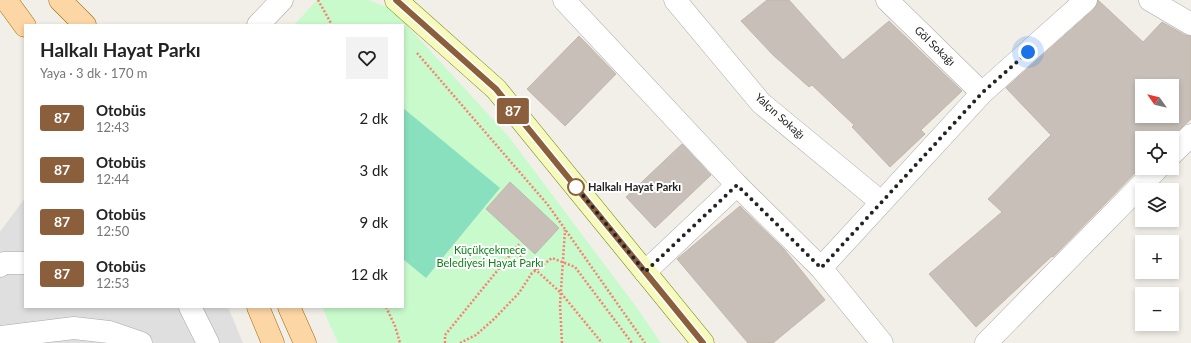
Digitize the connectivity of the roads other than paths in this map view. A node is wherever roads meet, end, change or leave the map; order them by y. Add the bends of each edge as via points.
1 (6, 0) edge
2 (60, 0) edge
3 (282, 0) edge
4 (396, 0) edge
5 (564, 0) edge
6 (675, 0) edge
7 (887, 0) edge
8 (1086, 0) edge
9 (1150, 0) edge
10 (1191, 23) edge
11 (84, 24) edge
12 (259, 24) edge
13 (24, 25) edge
14 (982, 93) junction
15 (1191, 135) edge
16 (1179, 147) edge
17 (1151, 175) edge
18 (737, 185) junction
19 (881, 202) junction
20 (24, 263) edge
21 (0, 266) edge
22 (821, 268) junction
23 (645, 272) junction
24 (190, 308) edge
25 (258, 308) edge
26 (289, 308) edge
27 (0, 337) edge
28 (141, 343) edge
29 (208, 343) edge
30 (273, 343) edge
31 (305, 343) edge
32 (703, 343) edge
33 (882, 343) edge
34 (986, 343) edge

1 - 13 main road
2 - 11 main road
3 - 12 street
4 - 23 main road via 496,89
5 - 18 street
6 - 19 street, Yalçın Sokağı via 761,102
7 - 14 street, Göl Sokağı
8 - 14 street
9 - 10 street
14 - 19 street
15 - 16 street
17 - 34 street
18 - 22 street
18 - 23 street
19 - 22 street
20 - 21 street via 4,263
22 - 33 street
23 - 32 main road
24 - 29 street
25 - 30 main road
26 - 31 main road
27 - 28 street via 80,328 109,332

